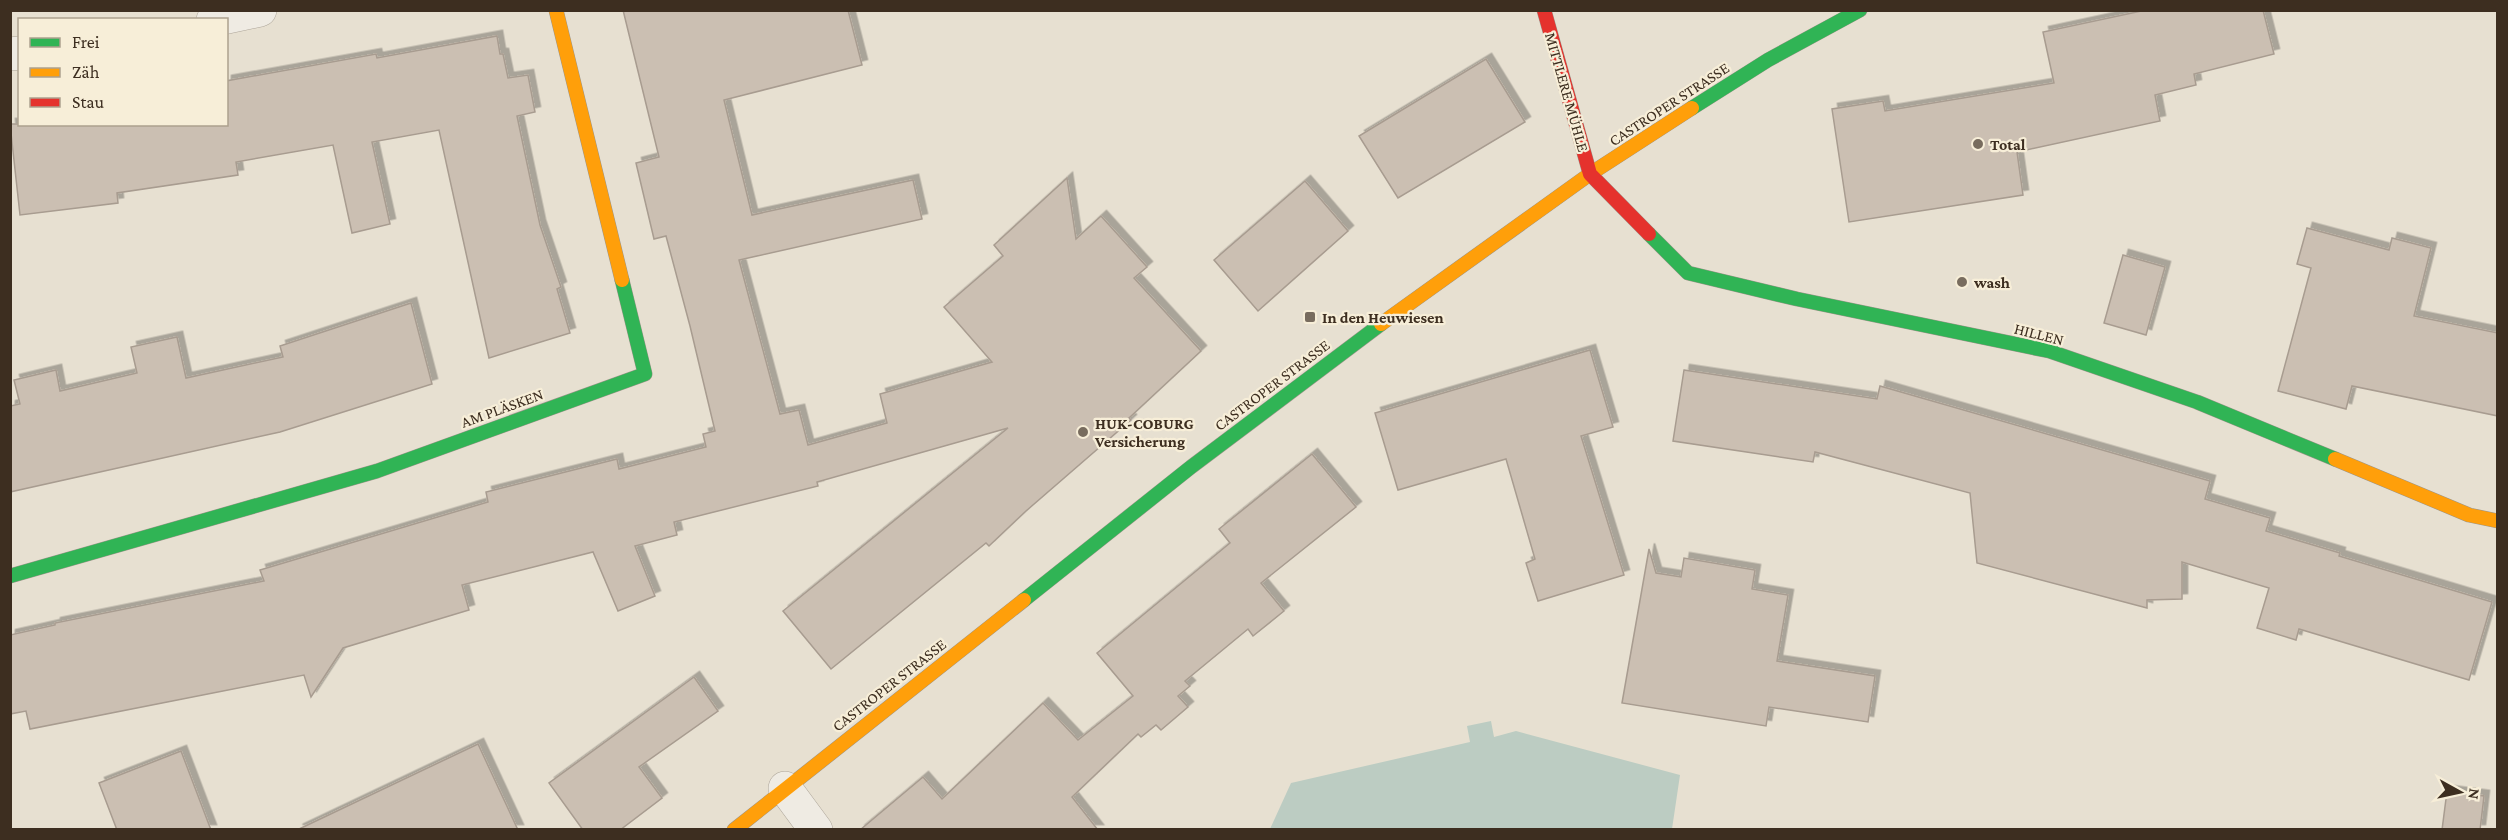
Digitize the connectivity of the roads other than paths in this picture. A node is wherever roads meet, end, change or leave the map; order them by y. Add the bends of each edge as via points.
1 (260, 10) edge
2 (556, 10) edge
3 (1544, 10) edge
4 (1860, 10) edge
5 (222, 18) edge
6 (1590, 174) junction
7 (2498, 521) edge
8 (10, 576) edge
9 (785, 788) junction
10 (734, 830) edge
11 (816, 830) edge

1 - 5 street
2 - 8 street, AM PLÄSKEN via 645,374 377,471
3 - 6 street, MITTLERE MÜHLE
4 - 6 street, CASTROPER STRASSE via 1768,60
6 - 7 street, HILLEN via 1688,273 2049,351 2197,402 2469,515
6 - 9 street, CASTROPER STRASSE via 1367,334 1191,467
9 - 10 street, CASTROPER STRASSE
9 - 11 street

